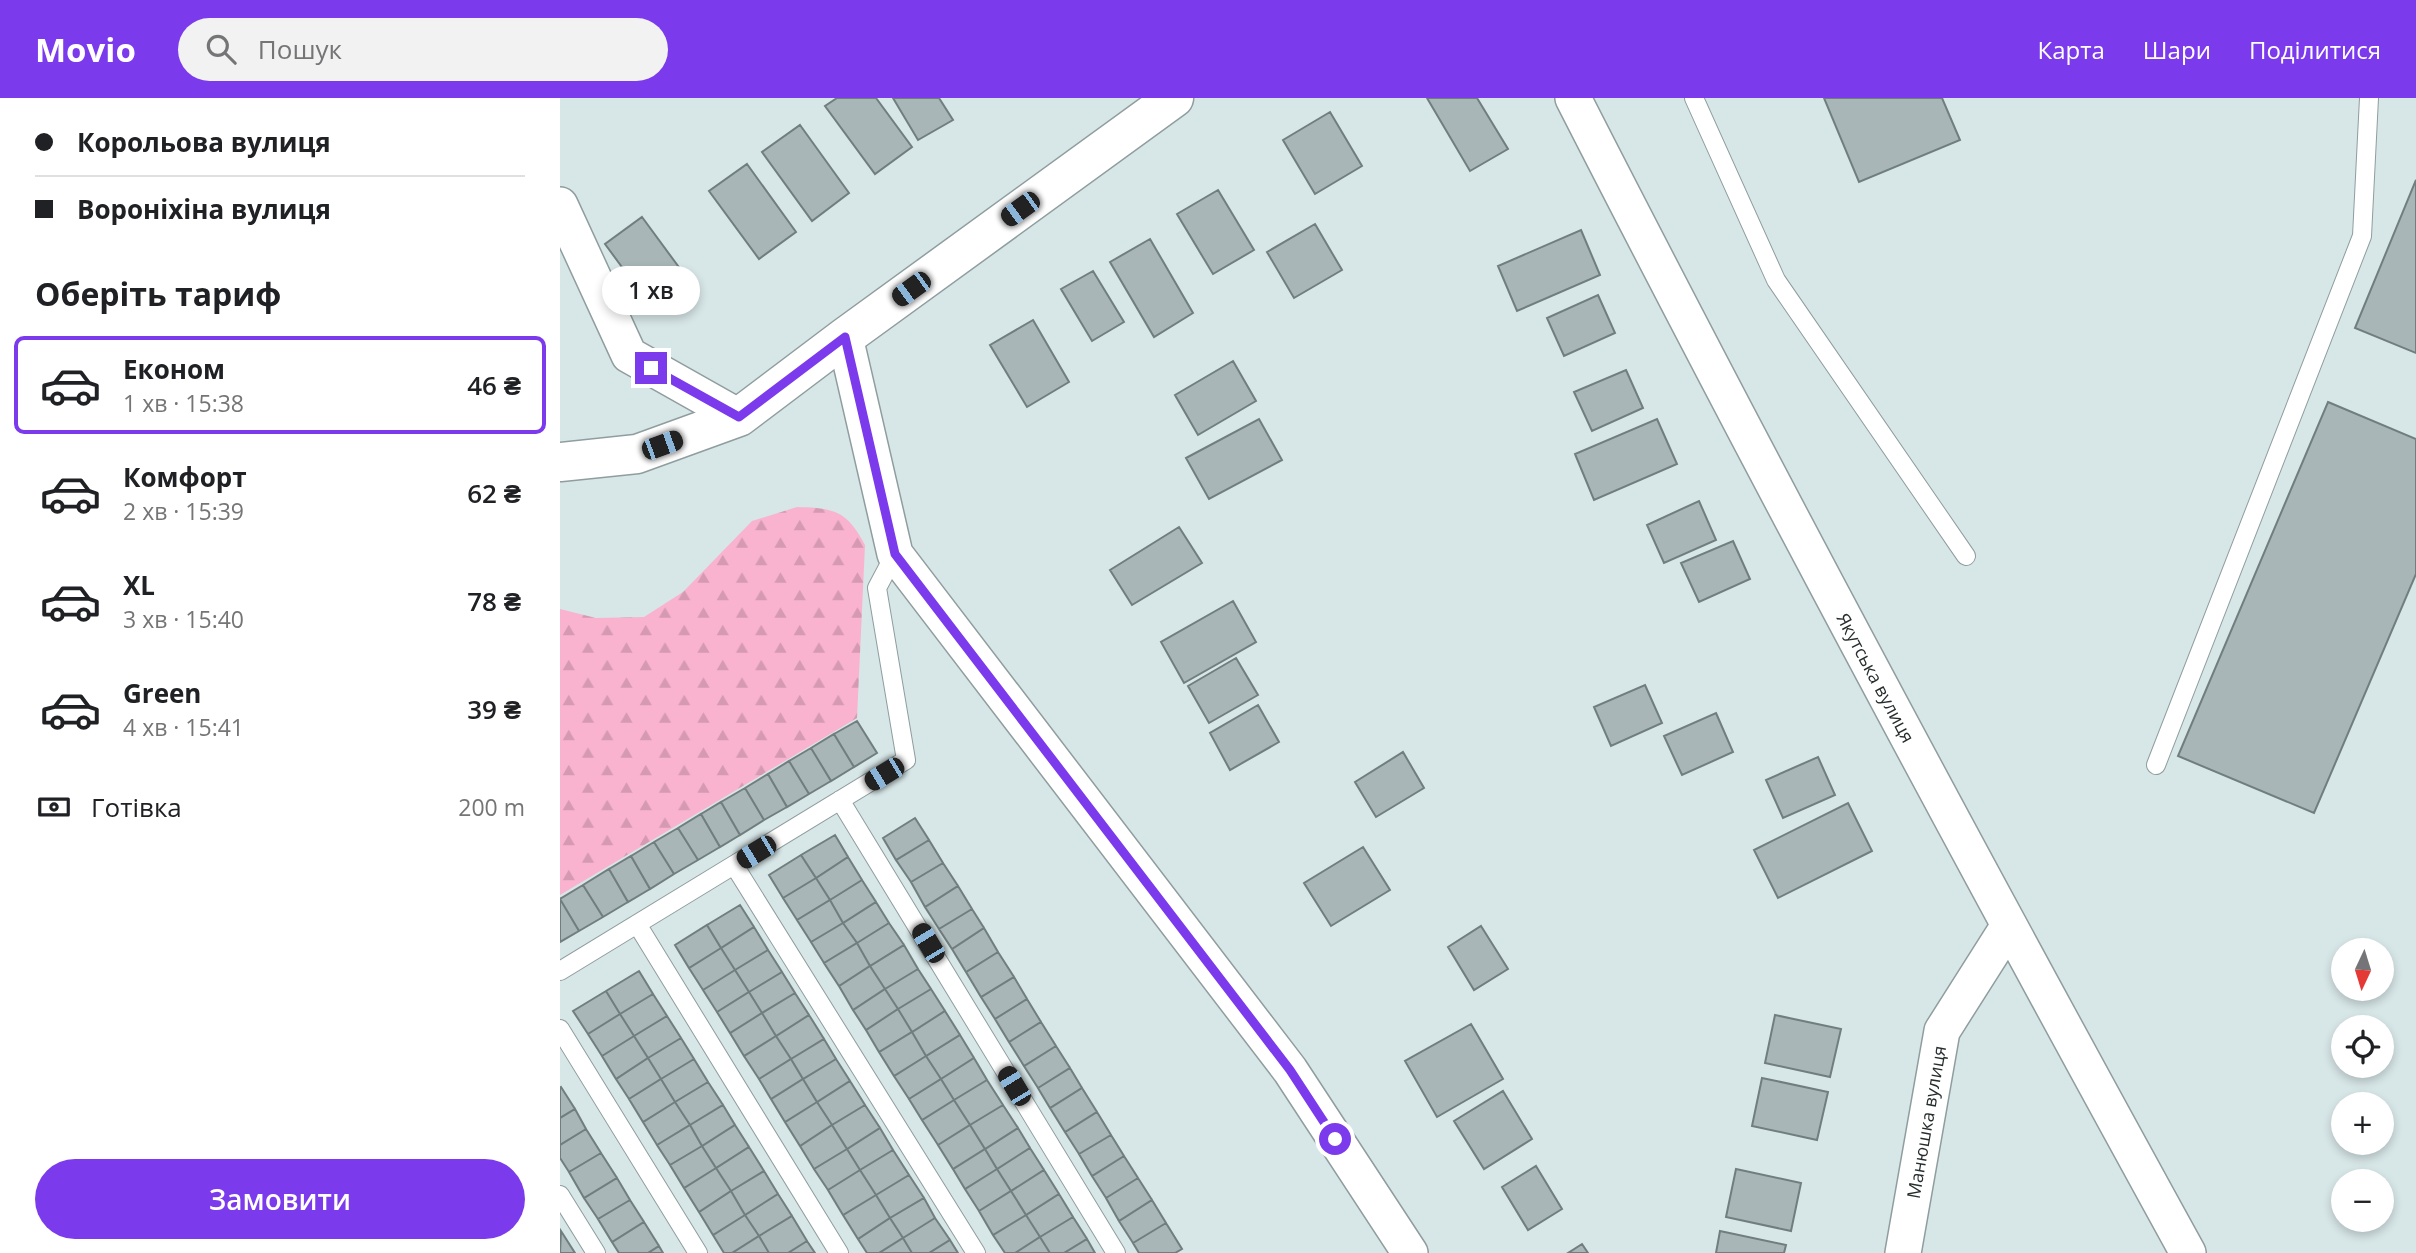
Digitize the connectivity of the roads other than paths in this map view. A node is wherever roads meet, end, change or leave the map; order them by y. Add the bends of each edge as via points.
1 (1174, 98) edge
2 (1573, 98) edge
3 (1694, 98) edge
4 (2369, 98) edge
5 (560, 205) edge
6 (845, 337) junction
7 (739, 417) junction
8 (560, 462) edge
9 (895, 554) junction
10 (1965, 556) dead end
11 (2156, 765) dead end
12 (841, 800) junction
13 (734, 865) junction
14 (636, 924) junction
15 (2008, 927) junction
16 (560, 971) edge
17 (560, 1029) edge
18 (560, 1195) edge
19 (596, 1253) edge
20 (698, 1253) edge
21 (839, 1253) edge
22 (976, 1253) edge
23 (1116, 1253) edge
24 (1410, 1253) edge
25 (1903, 1253) edge
26 (2188, 1253) edge

1 - 6 street
2 - 15 street, Якутська вулиця
3 - 10 lane via 1776,280
4 - 11 lane via 2362,236
5 - 7 street via 629,355
6 - 7 street
6 - 9 street
7 - 8 street via 637,454
9 - 12 lane via 877,588 906,760
9 - 24 street via 1290,1070
12 - 13 lane
12 - 23 lane
13 - 14 lane
13 - 22 lane
14 - 16 lane
14 - 21 lane
15 - 25 street, Манюшка вулиця via 1942,1031
15 - 26 street, Якутська вулиця
17 - 20 lane
18 - 19 lane

